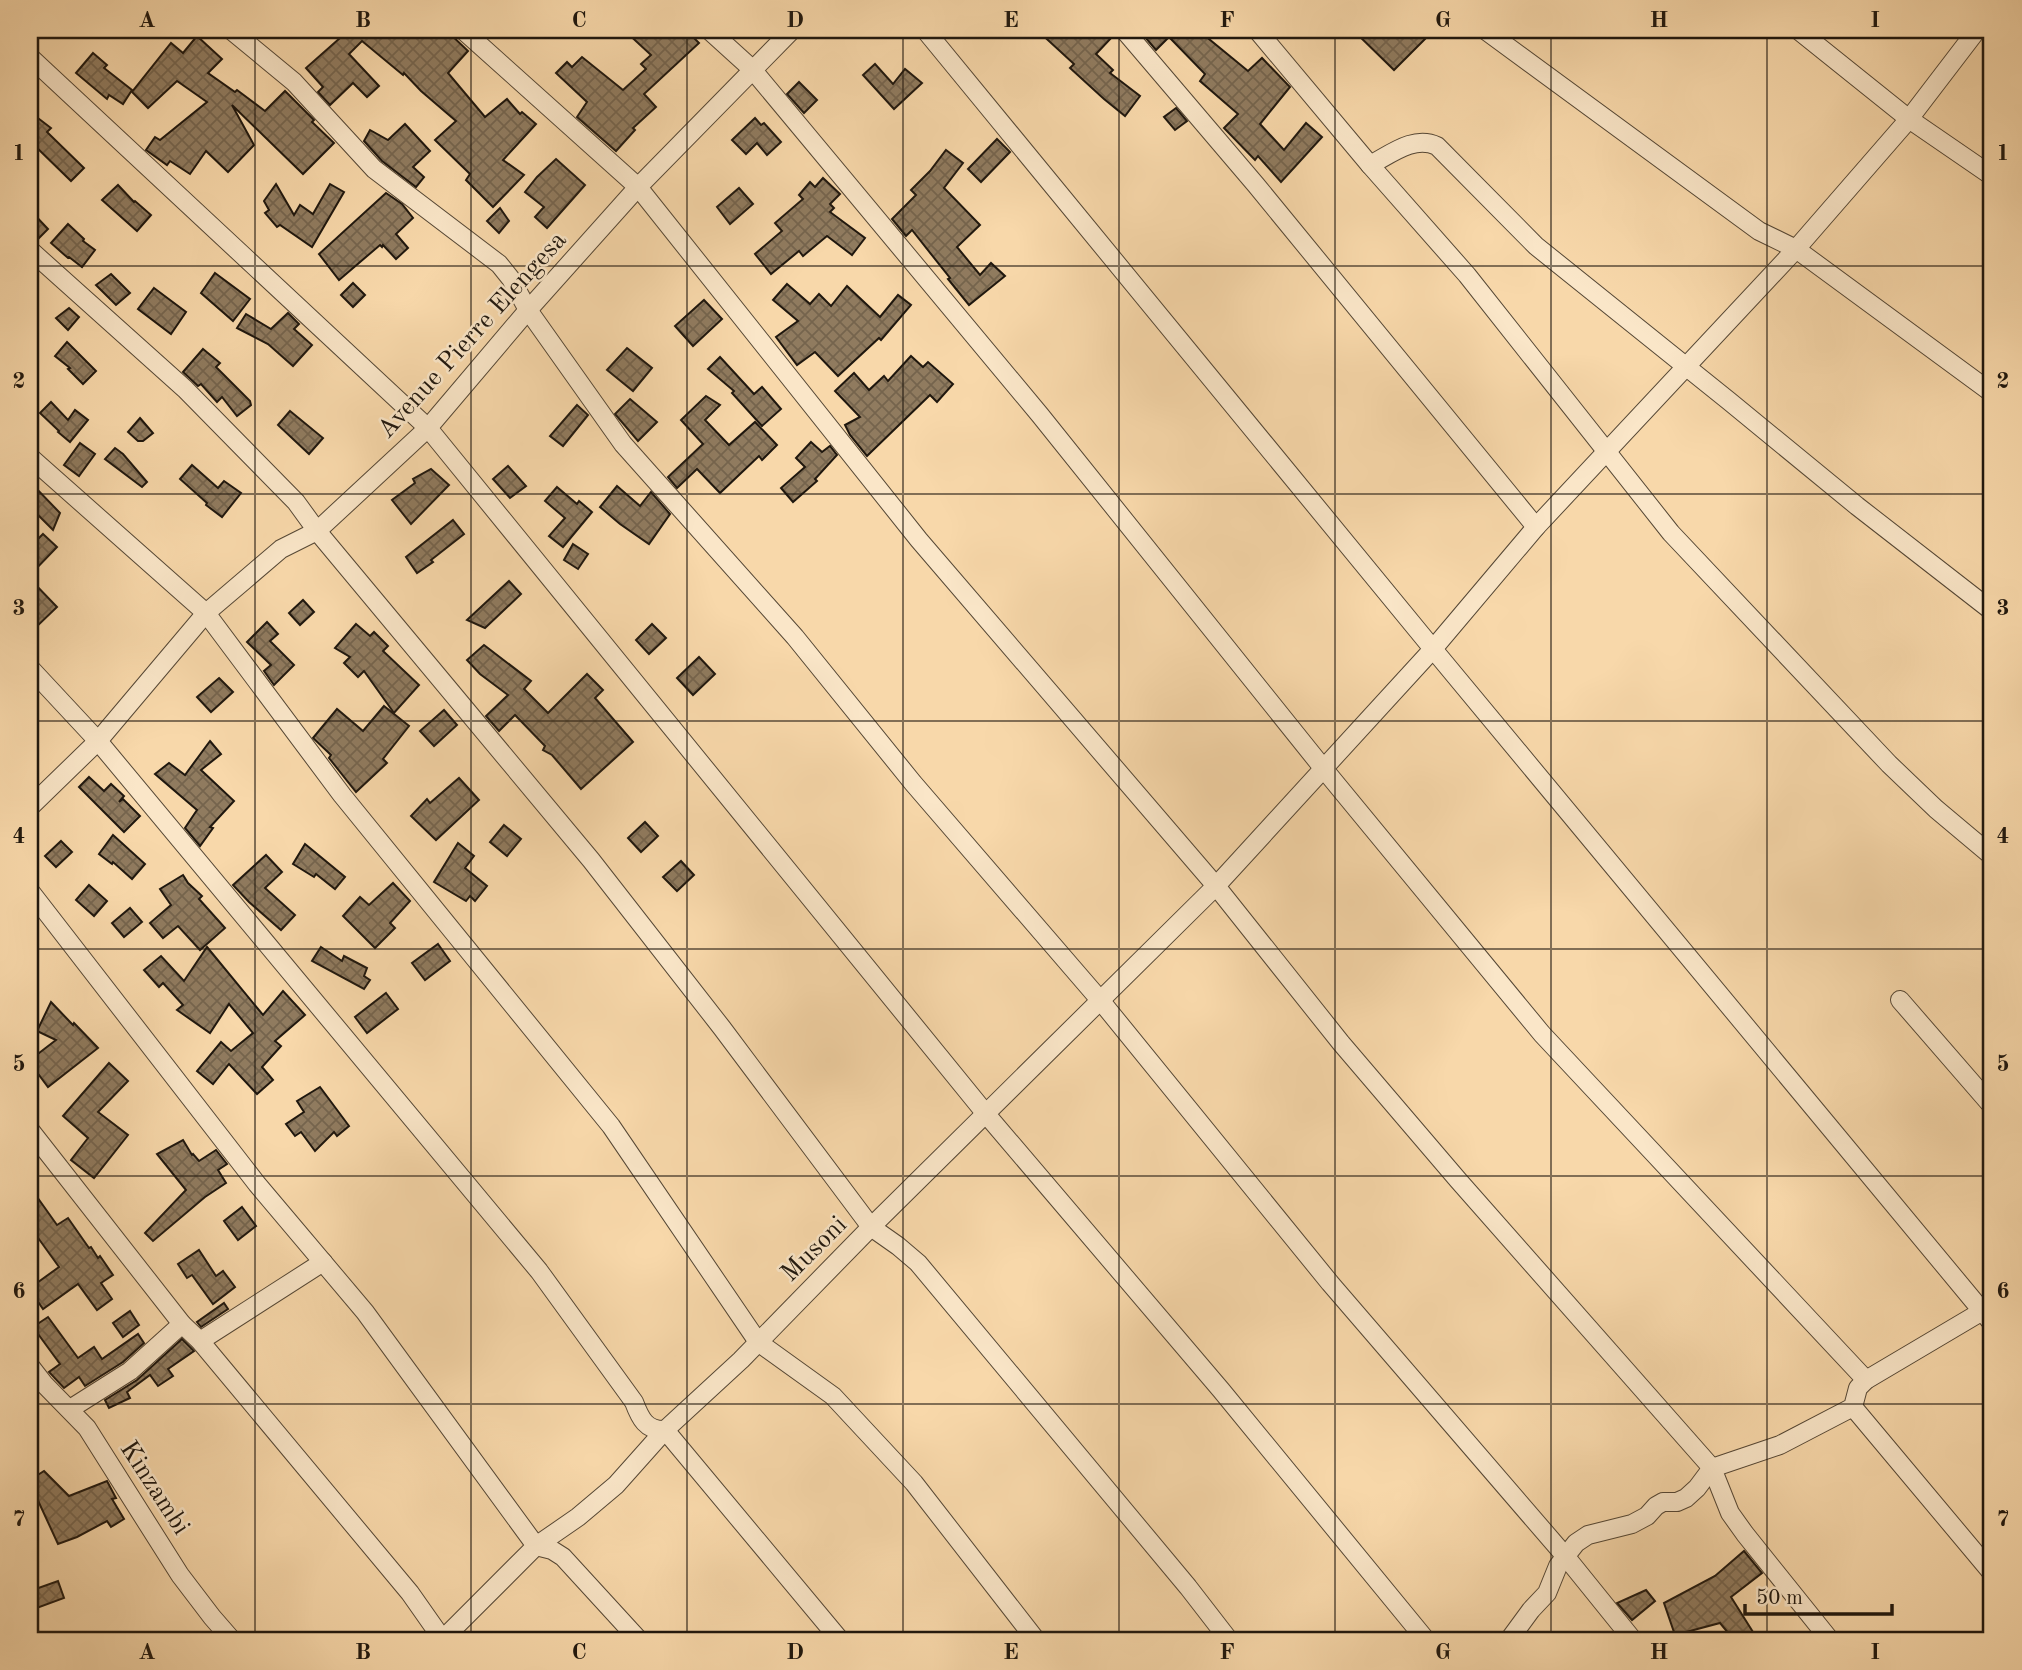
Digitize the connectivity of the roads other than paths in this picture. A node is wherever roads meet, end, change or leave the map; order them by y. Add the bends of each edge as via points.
1 (231, 30) edge
2 (463, 30) edge
3 (709, 30) edge
4 (792, 30) edge
5 (925, 30) edge
6 (1124, 30) edge
7 (1257, 30) edge
8 (1485, 30) edge
9 (1798, 30) edge
10 (1978, 30) edge
11 (30, 57) edge
12 (752, 69) junction
13 (1909, 119) junction
14 (1370, 165) junction
15 (1992, 176) edge
16 (638, 187) junction
17 (1796, 249) junction
18 (30, 250) edge
19 (528, 310) junction
20 (1685, 367) junction
21 (1992, 393) edge
22 (428, 429) junction
23 (1606, 453) junction
24 (30, 457) edge
25 (1536, 527) junction
26 (317, 531) junction
27 (1992, 611) edge
28 (206, 613) junction
29 (1433, 649) junction
30 (30, 668) edge
31 (98, 741) junction
32 (1322, 768) junction
33 (30, 807) edge
34 (1992, 856) edge
35 (1216, 886) junction
36 (30, 891) edge
37 (1100, 1000) junction
38 (1900, 1000) dead end
39 (1992, 1106) edge
40 (986, 1114) junction
41 (30, 1130) edge
42 (871, 1227) junction
43 (323, 1262) junction
44 (1989, 1313) edge
45 (182, 1324) junction
46 (200, 1341) junction
47 (758, 1342) junction
48 (30, 1366) edge
49 (1866, 1380) junction
50 (1853, 1407) junction
51 (70, 1409) junction
52 (665, 1430) junction
53 (1712, 1468) junction
54 (536, 1546) junction
55 (1566, 1557) junction
56 (1992, 1573) edge
57 (30, 1634) edge
58 (33, 1640) edge
59 (232, 1640) edge
60 (443, 1640) edge
61 (639, 1640) edge
62 (840, 1640) edge
63 (1036, 1640) edge
64 (1228, 1640) edge
65 (1426, 1640) edge
66 (1508, 1640) edge
67 (1633, 1640) edge
68 (1830, 1640) edge

1 - 19 street via 293,82 373,169 499,264
2 - 16 street
3 - 12 street
4 - 12 street, Avenue Pierre Elengesa
5 - 29 street
6 - 25 street
7 - 14 street
8 - 17 street via 1759,231
9 - 13 street
10 - 13 street, Musoni
11 - 22 street
12 - 16 street, Avenue Pierre Elengesa
12 - 32 street via 1040,415
13 - 15 street
13 - 17 street, Musoni
14 - 20 street via 1414,142 1437,146 1536,246
14 - 23 street via 1467,275
16 - 19 street, Avenue Pierre Elengesa
16 - 35 street via 919,540
17 - 20 street, Musoni
17 - 21 street
18 - 26 street via 185,389 296,502
19 - 22 street, Avenue Pierre Elengesa
19 - 37 street via 622,444 795,637 913,783
20 - 23 street, Musoni
20 - 27 street
22 - 26 street, Avenue Pierre Elengesa
22 - 40 street
23 - 25 street, Musoni
23 - 34 street via 1671,533 1889,764
24 - 28 street
25 - 29 street, Musoni
26 - 28 street, Avenue Pierre Elengesa via 281,549
26 - 42 street via 591,860
28 - 31 street, Avenue Pierre Elengesa
28 - 47 street via 342,795 611,1126
29 - 32 street, Musoni
29 - 44 street
30 - 31 street
31 - 33 street, Avenue Pierre Elengesa
31 - 52 street via 539,1272 646,1425 655,1431
32 - 35 street, Musoni
32 - 49 street via 1542,1034
35 - 37 street, Musoni
35 - 53 street via 1458,1180
36 - 43 street via 257,1185
37 - 40 street, Musoni
37 - 55 street via 1330,1283
38 - 39 street
40 - 42 street, Musoni
40 - 65 street
41 - 45 street
42 - 47 street, Musoni
42 - 64 street via 918,1263
43 - 46 street
43 - 54 street via 365,1312
44 - 49 street
45 - 46 street
45 - 51 street via 130,1371
46 - 60 street via 410,1593
47 - 52 street, Musoni
47 - 63 street via 833,1396 914,1483
48 - 51 street, Kinzambi
49 - 50 street via 1858,1388
50 - 53 street via 1780,1445
50 - 56 street
51 - 59 street, Kinzambi via 87,1428 180,1575
52 - 54 street, Musoni via 616,1485
52 - 62 street
53 - 55 street via 1686,1497 1663,1502 1633,1524 1588,1535 1576,1542
53 - 68 street via 1730,1513
54 - 60 street, Musoni
54 - 61 street via 563,1557
55 - 66 street via 1547,1593
55 - 67 street
57 - 58 street

